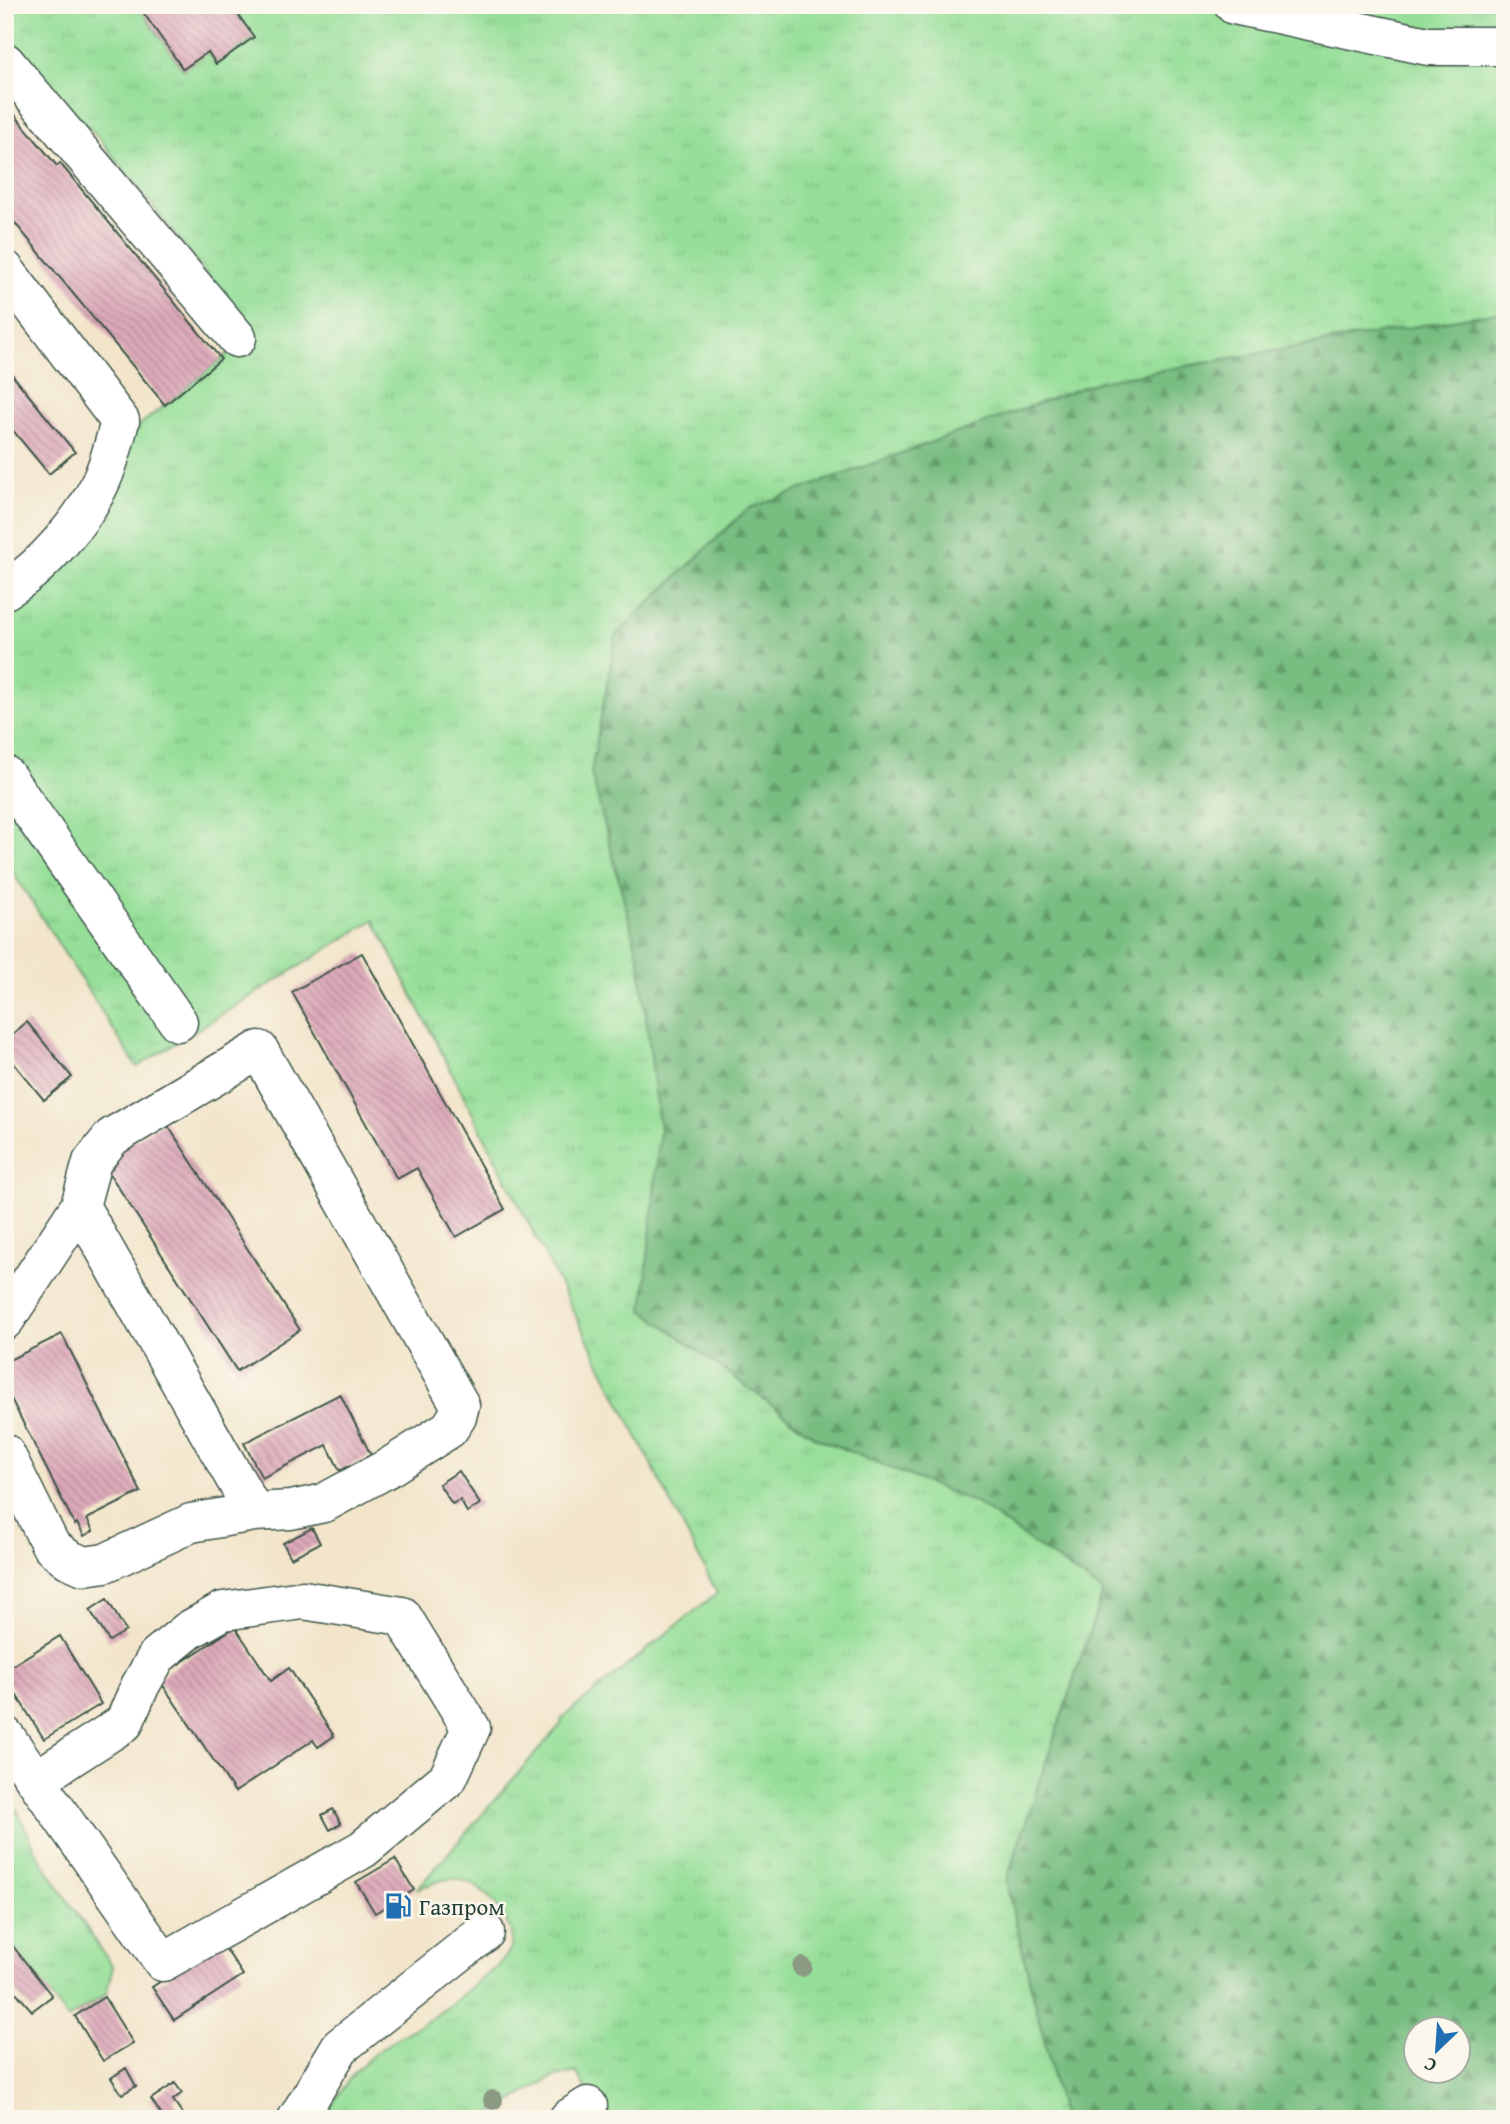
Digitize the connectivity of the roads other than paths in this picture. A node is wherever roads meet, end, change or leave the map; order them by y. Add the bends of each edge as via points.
1 (1234, 5) edge
2 (1505, 47) edge
3 (5, 62) edge
4 (5, 270) edge
5 (237, 338) dead end
6 (5, 590) edge
7 (5, 775) edge
8 (178, 1022) dead end
9 (80, 1206) junction
10 (5, 1320) edge
11 (8, 1467) edge
12 (254, 1512) junction
13 (5, 1736) edge
14 (36, 1780) junction
15 (485, 1932) dead end
16 (297, 2119) edge

1 - 2 lane via 1428,46
3 - 5 lane
4 - 6 lane via 120,421 103,478 90,503 49,555
7 - 8 lane
9 - 10 lane
9 - 12 lane
9 - 12 lane via 92,1162 112,1137 259,1051 460,1405 449,1429 324,1503
11 - 12 lane via 51,1546 84,1566 105,1563 191,1523
13 - 14 lane
14 - 14 lane via 124,1723 157,1656 189,1630 223,1611 303,1600 402,1616 471,1728 448,1778 363,1849 163,1962
15 - 16 lane via 340,2047

